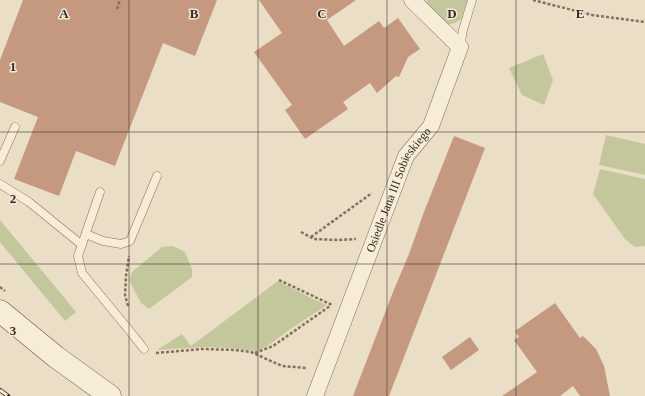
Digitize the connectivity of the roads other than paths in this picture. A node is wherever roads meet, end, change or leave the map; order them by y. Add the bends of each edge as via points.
1 (472, 0) edge
2 (417, 2) edge
3 (460, 47) junction
4 (15, 127) dead end
5 (0, 161) edge
6 (157, 176) dead end
7 (0, 184) edge
8 (100, 192) dead end
9 (86, 234) junction
10 (82, 245) junction
11 (0, 311) edge
12 (147, 351) road end
13 (101, 393) edge
14 (315, 396) edge

1 - 3 lane
2 - 3 street
3 - 14 street, Osiedle Jana III Sobieskiego via 431,126 406,156
4 - 5 lane
6 - 9 lane via 130,241 121,244 103,241
7 - 10 lane via 29,202
8 - 9 lane
9 - 10 lane
10 - 12 lane via 78,256 82,273
11 - 13 street

